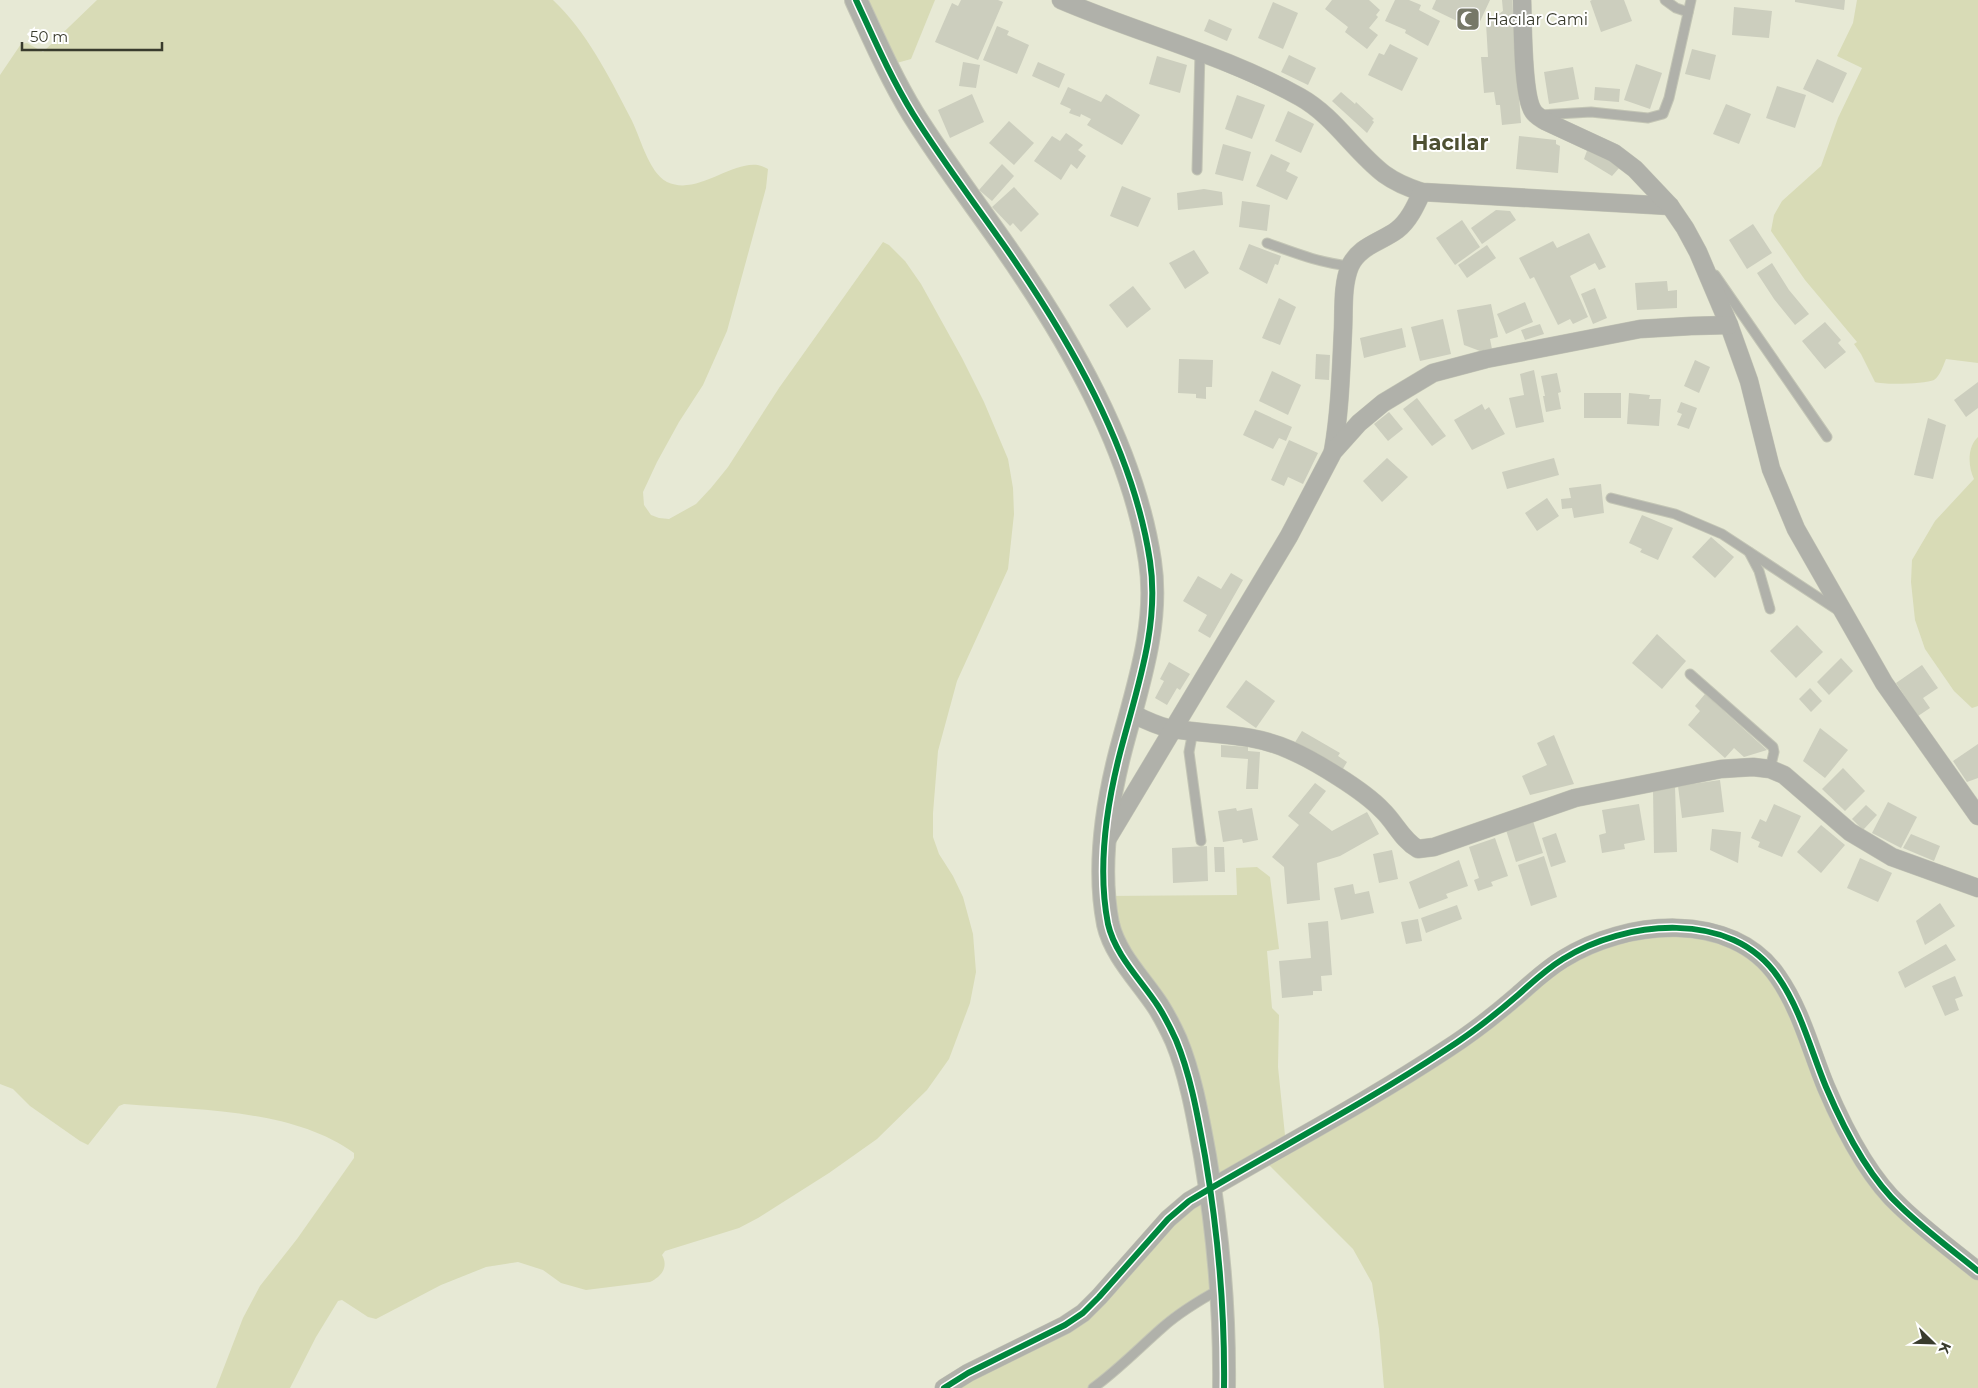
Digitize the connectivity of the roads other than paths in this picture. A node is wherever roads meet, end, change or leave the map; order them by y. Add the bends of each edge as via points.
1 (856, 0) edge
2 (1064, 0) edge
3 (1522, 0) edge
4 (1665, 0) edge
5 (1691, 0) edge
6 (1688, 12) junction
7 (1200, 52) junction
8 (1537, 115) junction
9 (1197, 170) dead end
10 (1422, 192) junction
11 (1670, 206) junction
12 (1267, 243) dead end
13 (1698, 252) junction
14 (1350, 266) junction
15 (1729, 325) junction
16 (1827, 437) dead end
17 (1333, 452) junction
18 (1611, 498) dead end
19 (1747, 550) junction
20 (1770, 609) dead end
21 (1846, 616) junction
22 (1690, 674) dead end
23 (1132, 714) junction
24 (1172, 729) junction
25 (1193, 731) junction
26 (1770, 769) junction
27 (1978, 816) edge
28 (1201, 841) dead end
29 (1104, 846) junction
30 (1978, 888) edge
31 (1210, 1189) junction
32 (1978, 1271) edge
33 (1221, 1289) junction
34 (944, 1388) edge
35 (1093, 1388) edge
36 (1224, 1388) edge

1 - 23 street via 886,66 914,115 1042,301 1065,340 1124,462 1144,523 1151,566 1152,614
2 - 7 street via 1096,15
3 - 8 street via 1526,82 1532,110
4 - 6 lane
5 - 6 lane
6 - 8 lane via 1663,114 1648,118 1591,112
7 - 9 lane
7 - 10 street via 1302,98 1323,113 1386,175
8 - 11 street via 1614,153 1635,168
10 - 11 street
10 - 14 street via 1412,213 1398,229 1363,250
11 - 13 street
12 - 14 lane via 1309,259
13 - 15 street
13 - 16 lane
14 - 17 street via 1344,306 1339,418
15 - 17 street via 1640,329 1486,359 1433,373 1383,403 1359,423
15 - 21 street via 1749,381 1771,469 1784,502
17 - 24 street via 1290,536
18 - 19 lane via 1683,517 1722,534
19 - 20 lane via 1759,570
19 - 21 lane
21 - 27 street via 1884,683
22 - 26 lane via 1772,747
23 - 24 street
23 - 29 street via 1109,805
24 - 25 street
24 - 29 street
25 - 26 street via 1244,737 1291,750 1371,799 1406,840 1418,848 1434,846 1575,798 1721,769 1753,766
25 - 28 lane via 1189,752
26 - 30 street via 1784,775 1867,843 1892,857
29 - 31 street via 1104,896 1109,929 1116,947 1161,1010 1177,1042 1200,1130
31 - 32 street via 1448,1049 1540,974 1566,957 1603,941 1648,929 1699,929 1734,939 1764,960 1778,976 1795,1006 1827,1088 1872,1172 1900,1206
31 - 33 street
31 - 34 street via 1168,1219 1083,1313
33 - 35 lane via 1195,1303 1163,1327
33 - 36 street

